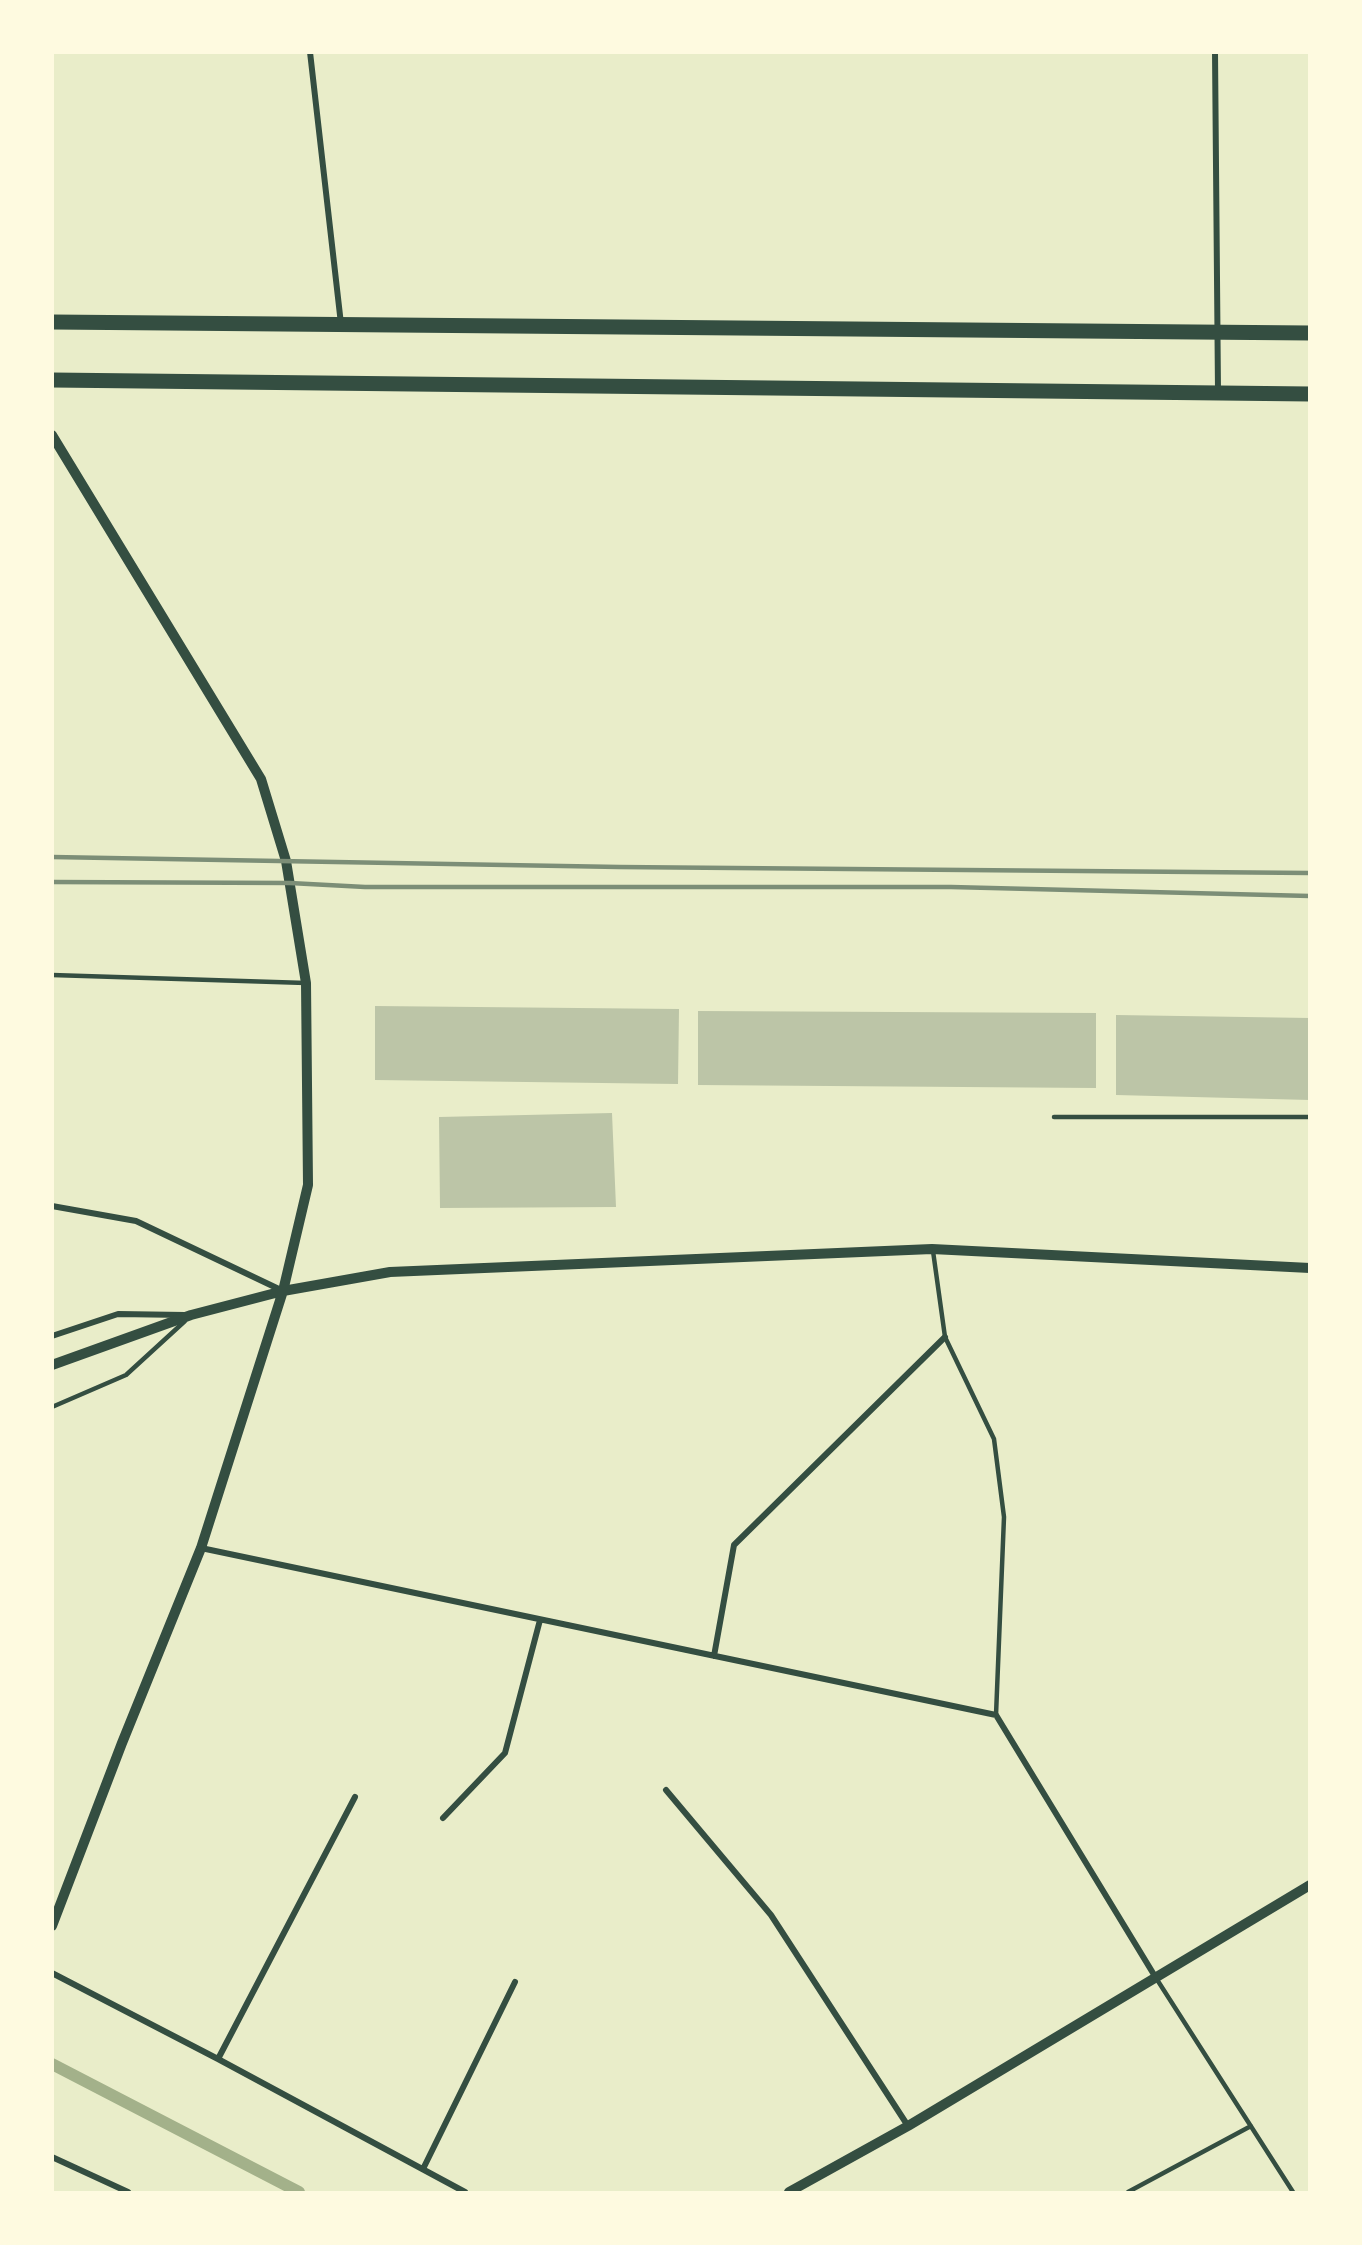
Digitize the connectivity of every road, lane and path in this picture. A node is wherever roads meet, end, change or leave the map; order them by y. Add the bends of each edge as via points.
1 (310, 52) edge
2 (1215, 52) edge
3 (52, 322) edge
4 (341, 325) junction
5 (1217, 331) junction
6 (1310, 333) edge
7 (52, 380) edge
8 (1218, 392) junction
9 (1310, 394) edge
10 (52, 435) edge
11 (52, 975) edge
12 (306, 982) junction
13 (1054, 1117) dead end
14 (1310, 1117) edge
15 (52, 1206) edge
16 (932, 1248) junction
17 (1310, 1268) edge
18 (283, 1291) junction
19 (191, 1315) junction
20 (52, 1335) edge
21 (945, 1337) junction
22 (52, 1365) edge
23 (52, 1407) edge
24 (201, 1548) junction
25 (540, 1620) junction
26 (714, 1656) junction
27 (996, 1715) junction
28 (666, 1790) dead end
29 (355, 1797) dead end
30 (443, 1818) dead end
31 (1310, 1885) edge
32 (52, 1926) edge
33 (52, 1973) edge
34 (1156, 1978) junction
35 (515, 1982) dead end
36 (218, 2059) junction
37 (908, 2126) junction
38 (1251, 2126) junction
39 (52, 2157) edge
40 (423, 2169) junction
41 (128, 2193) edge
42 (465, 2193) edge
43 (789, 2193) edge
44 (1128, 2193) edge
45 (1293, 2193) edge

1 - 4 street
2 - 5 street
3 - 4 main road
4 - 5 main road
5 - 6 main road
5 - 8 street
7 - 8 main road
8 - 9 main road
10 - 12 street via 261,779 286,861
11 - 12 lane
12 - 18 street via 308,1185
13 - 14 lane
15 - 18 street via 136,1221
16 - 17 street
16 - 18 street via 390,1272
16 - 21 lane
18 - 19 street
18 - 24 street
19 - 20 street via 118,1314
19 - 22 street
19 - 23 lane via 126,1375
21 - 26 street via 734,1545
21 - 27 lane via 996,1450 1004,1517
24 - 25 street
24 - 32 street
25 - 26 street
25 - 30 street via 505,1753
26 - 27 street
27 - 34 street
28 - 37 street via 771,1915
29 - 36 street
31 - 34 street
33 - 36 street
34 - 37 street
34 - 38 lane
35 - 40 street
36 - 40 street
37 - 43 street
38 - 44 lane
38 - 45 lane
39 - 41 street
40 - 42 street

